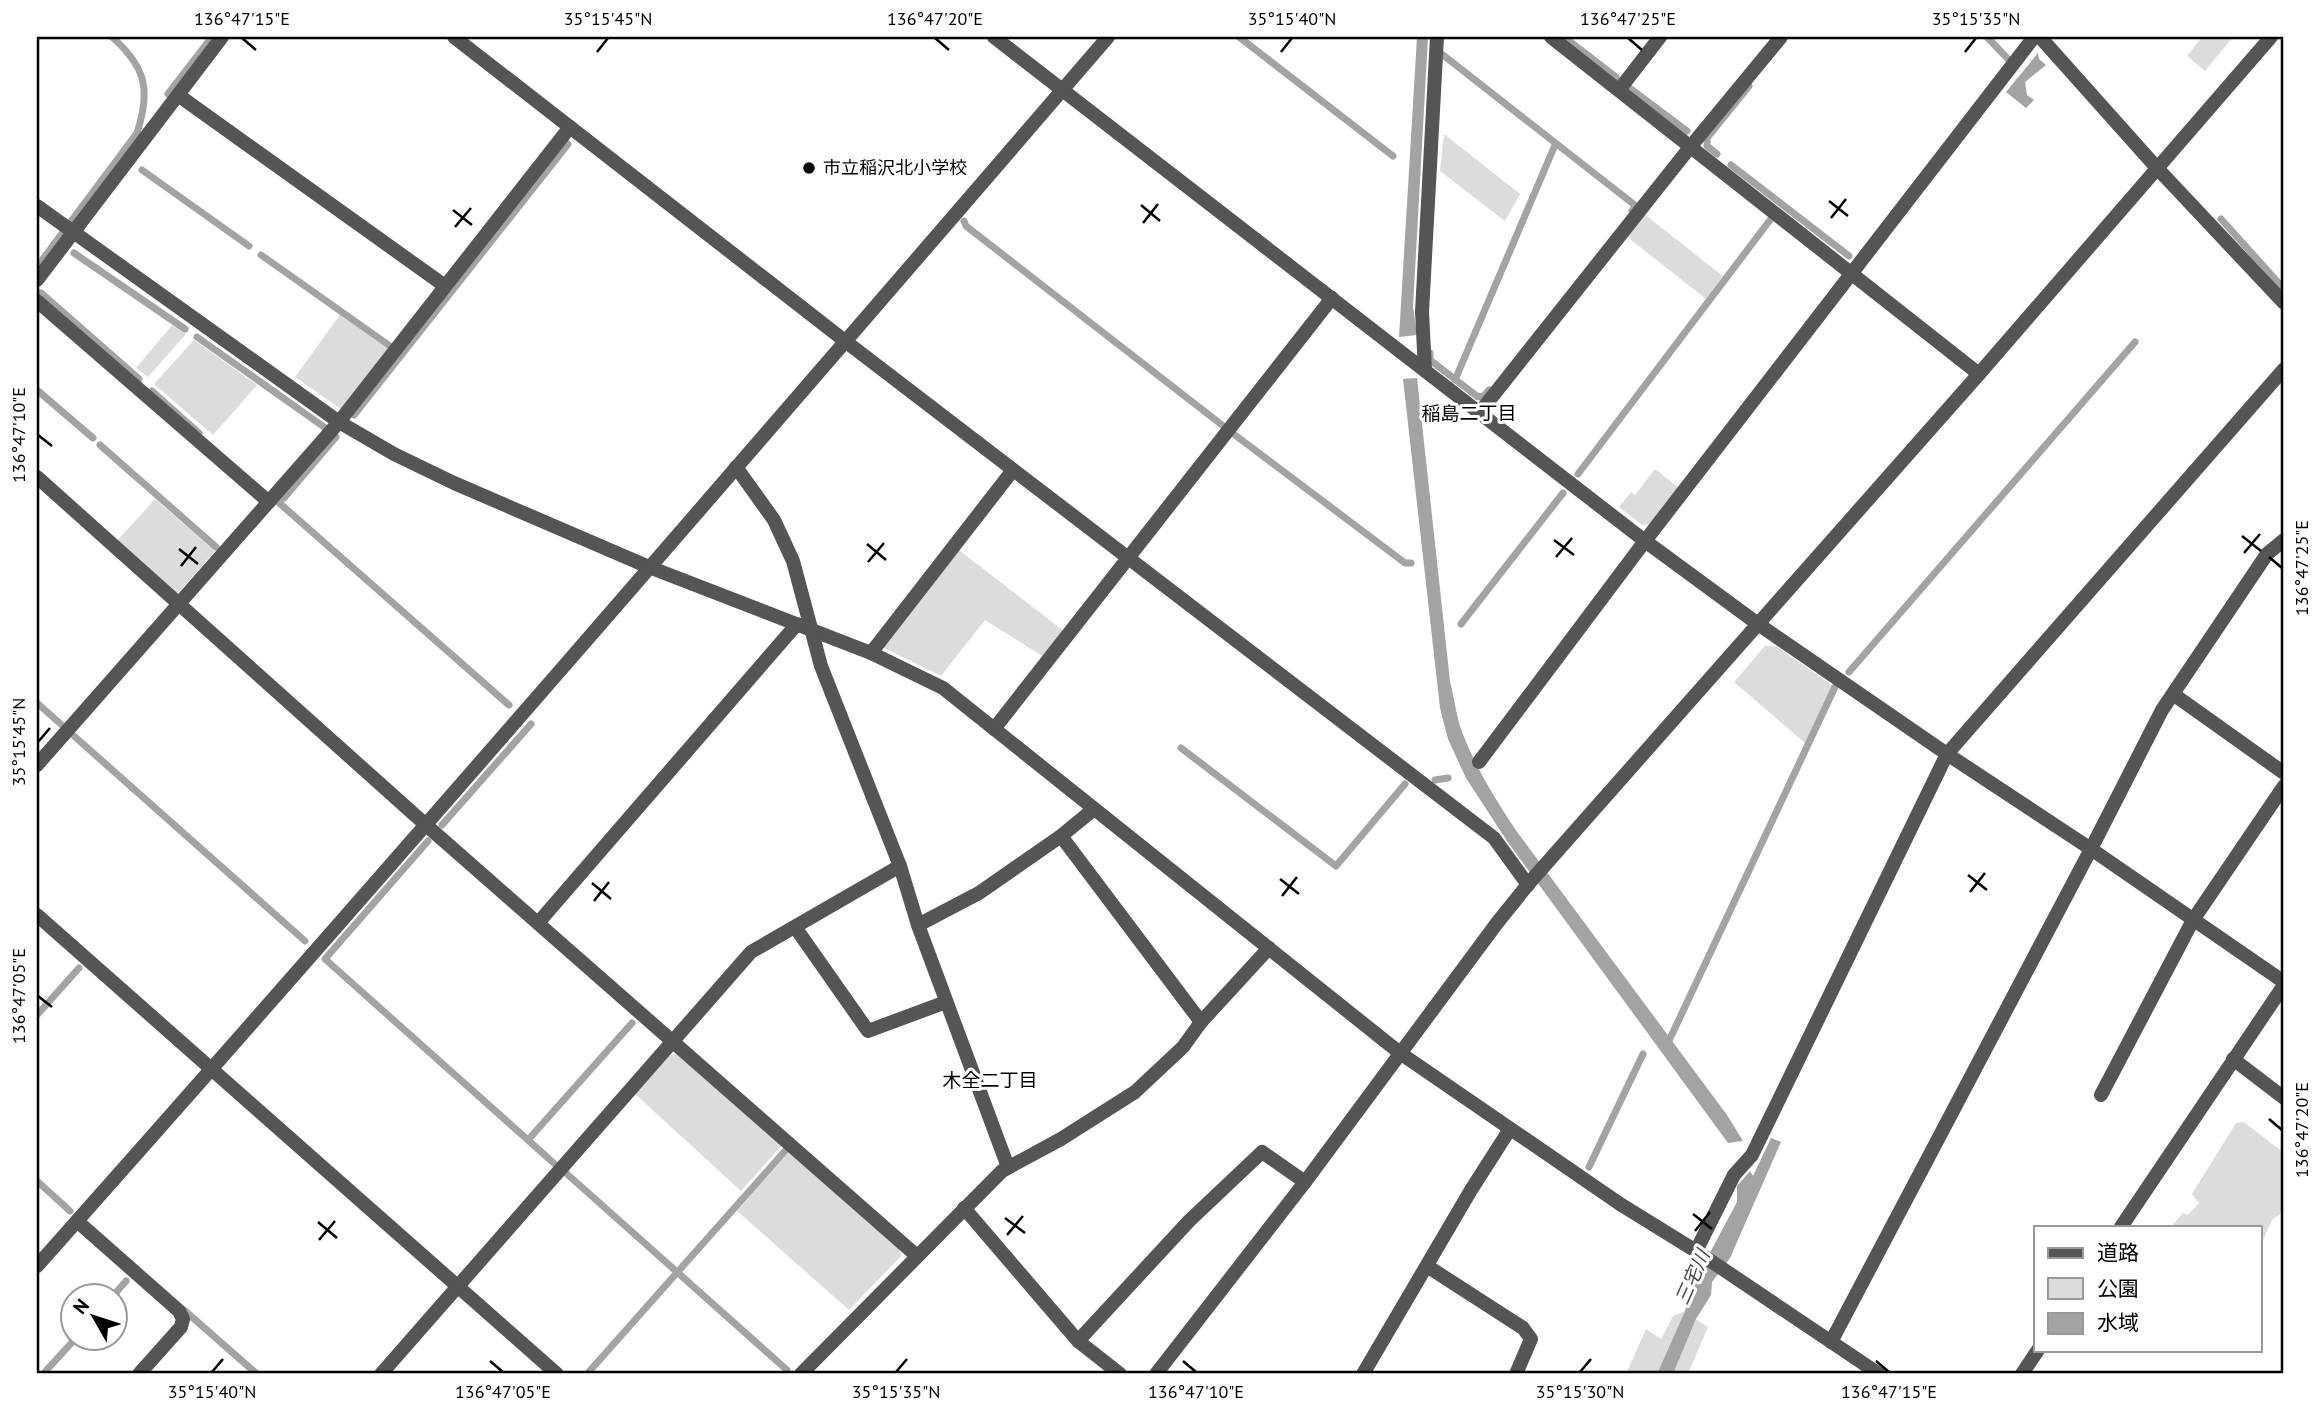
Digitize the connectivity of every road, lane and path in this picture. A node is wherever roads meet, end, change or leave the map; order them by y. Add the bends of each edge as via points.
1 (222, 37) edge
2 (454, 37) edge
3 (994, 37) edge
4 (1108, 37) edge
5 (1437, 37) edge
6 (1551, 37) edge
7 (1660, 37) edge
8 (1781, 37) edge
9 (2034, 37) edge
10 (2040, 37) edge
11 (2271, 37) edge
12 (1063, 90) junction
13 (1619, 90) junction
14 (178, 95) junction
15 (570, 127) junction
16 (1691, 146) junction
17 (2157, 168) junction
18 (37, 206) edge
19 (72, 232) junction
20 (1852, 272) junction
21 (37, 280) edge
22 (445, 286) junction
23 (1332, 298) junction
24 (37, 301) edge
25 (2284, 303) edge
26 (845, 341) junction
27 (2284, 369) edge
28 (1425, 370) junction
29 (1979, 373) junction
30 (1480, 412) junction
31 (339, 422) junction
32 (736, 467) junction
33 (1013, 470) junction
34 (37, 477) edge
35 (269, 502) junction
36 (2284, 540) edge
37 (1645, 541) junction
38 (1129, 559) junction
39 (649, 567) junction
40 (178, 605) junction
41 (1758, 624) junction
42 (804, 627) junction
43 (871, 653) junction
44 (2173, 694) junction
45 (994, 729) junction
46 (1947, 754) junction
47 (1479, 762) dead end
48 (37, 765) edge
49 (2284, 773) edge
50 (2284, 786) edge
51 (1094, 809) junction
52 (426, 825) junction
53 (1061, 836) junction
54 (2091, 849) junction
55 (900, 866) junction
56 (1529, 884) junction
57 (37, 915) edge
58 (2193, 919) junction
59 (538, 923) junction
60 (918, 925) junction
61 (794, 927) junction
62 (1269, 948) junction
63 (2284, 983) edge
64 (946, 1002) junction
65 (1201, 1022) junction
66 (672, 1041) junction
67 (1400, 1053) junction
68 (2233, 1059) junction
69 (212, 1069) junction
70 (2101, 1095) dead end
71 (2284, 1098) edge
72 (1510, 1129) junction
73 (1008, 1167) junction
74 (1305, 1182) junction
75 (964, 1208) junction
76 (77, 1221) junction
77 (2121, 1226) edge
78 (1696, 1251) junction
79 (917, 1256) junction
80 (37, 1266) edge
81 (1427, 1266) junction
82 (458, 1287) junction
83 (1078, 1341) junction
84 (1831, 1342) junction
85 (2037, 1352) edge
86 (139, 1374) edge
87 (381, 1374) edge
88 (557, 1374) edge
89 (801, 1374) edge
90 (1120, 1374) edge
91 (1156, 1374) edge
92 (1363, 1374) edge
93 (1516, 1374) edge
94 (1879, 1374) edge
95 (2022, 1374) edge

1 - 14 street
2 - 15 street
3 - 12 street
4 - 12 street
5 - 28 street via 1422,312
6 - 13 street
7 - 13 street
8 - 16 street
9 - 20 street
10 - 17 street
11 - 17 street
12 - 23 street
12 - 26 street
13 - 16 street
14 - 19 street
14 - 22 street
15 - 22 street
15 - 26 street
16 - 20 street
16 - 30 street
17 - 25 street
17 - 29 street
18 - 19 street
19 - 21 street
19 - 31 street
20 - 29 street
20 - 37 street
22 - 31 street
23 - 28 street
23 - 38 street
24 - 35 street
26 - 32 street
26 - 33 street
27 - 46 street
28 - 30 street
29 - 41 street
30 - 37 street
31 - 35 street
31 - 39 street via 454,483
32 - 39 street
32 - 42 street via 774,520 793,561
33 - 38 street
33 - 43 street
34 - 40 street
35 - 40 street
36 - 44 street via 2267,554
37 - 41 street
37 - 47 street
38 - 45 street
38 - 56 street via 1494,838
39 - 42 street
39 - 52 street
40 - 48 street
40 - 52 street
41 - 46 street
41 - 56 street
42 - 43 street
42 - 55 street
42 - 59 street
43 - 45 street via 943,688
44 - 49 street
44 - 54 street
45 - 51 street
46 - 54 street
46 - 78 street via 1752,1155 1734,1175
50 - 58 street
51 - 53 street
51 - 62 street
52 - 59 street
52 - 69 street
53 - 60 street via 979,893
53 - 65 street
54 - 58 street
54 - 84 street
55 - 60 street
55 - 61 street
56 - 67 street
57 - 69 street
58 - 63 street
58 - 70 street
59 - 66 street
60 - 64 street
61 - 64 street via 868,1031
61 - 66 street via 751,952
62 - 65 street
62 - 67 street
63 - 68 street
64 - 73 street
65 - 73 street via 1135,1092
66 - 79 street
66 - 82 street
67 - 72 street
67 - 74 street
68 - 71 street
68 - 77 street
69 - 76 street
69 - 82 street
72 - 78 street
72 - 81 street
73 - 75 street
74 - 83 street via 1262,1152 1189,1221
74 - 91 street
75 - 79 street
75 - 83 street
76 - 80 street
76 - 86 street via 183,1319
78 - 84 street
79 - 89 street
81 - 92 street
81 - 93 street via 1523,1328 1531,1339
82 - 87 street
82 - 88 street
83 - 90 street
84 - 94 street
85 - 95 street

